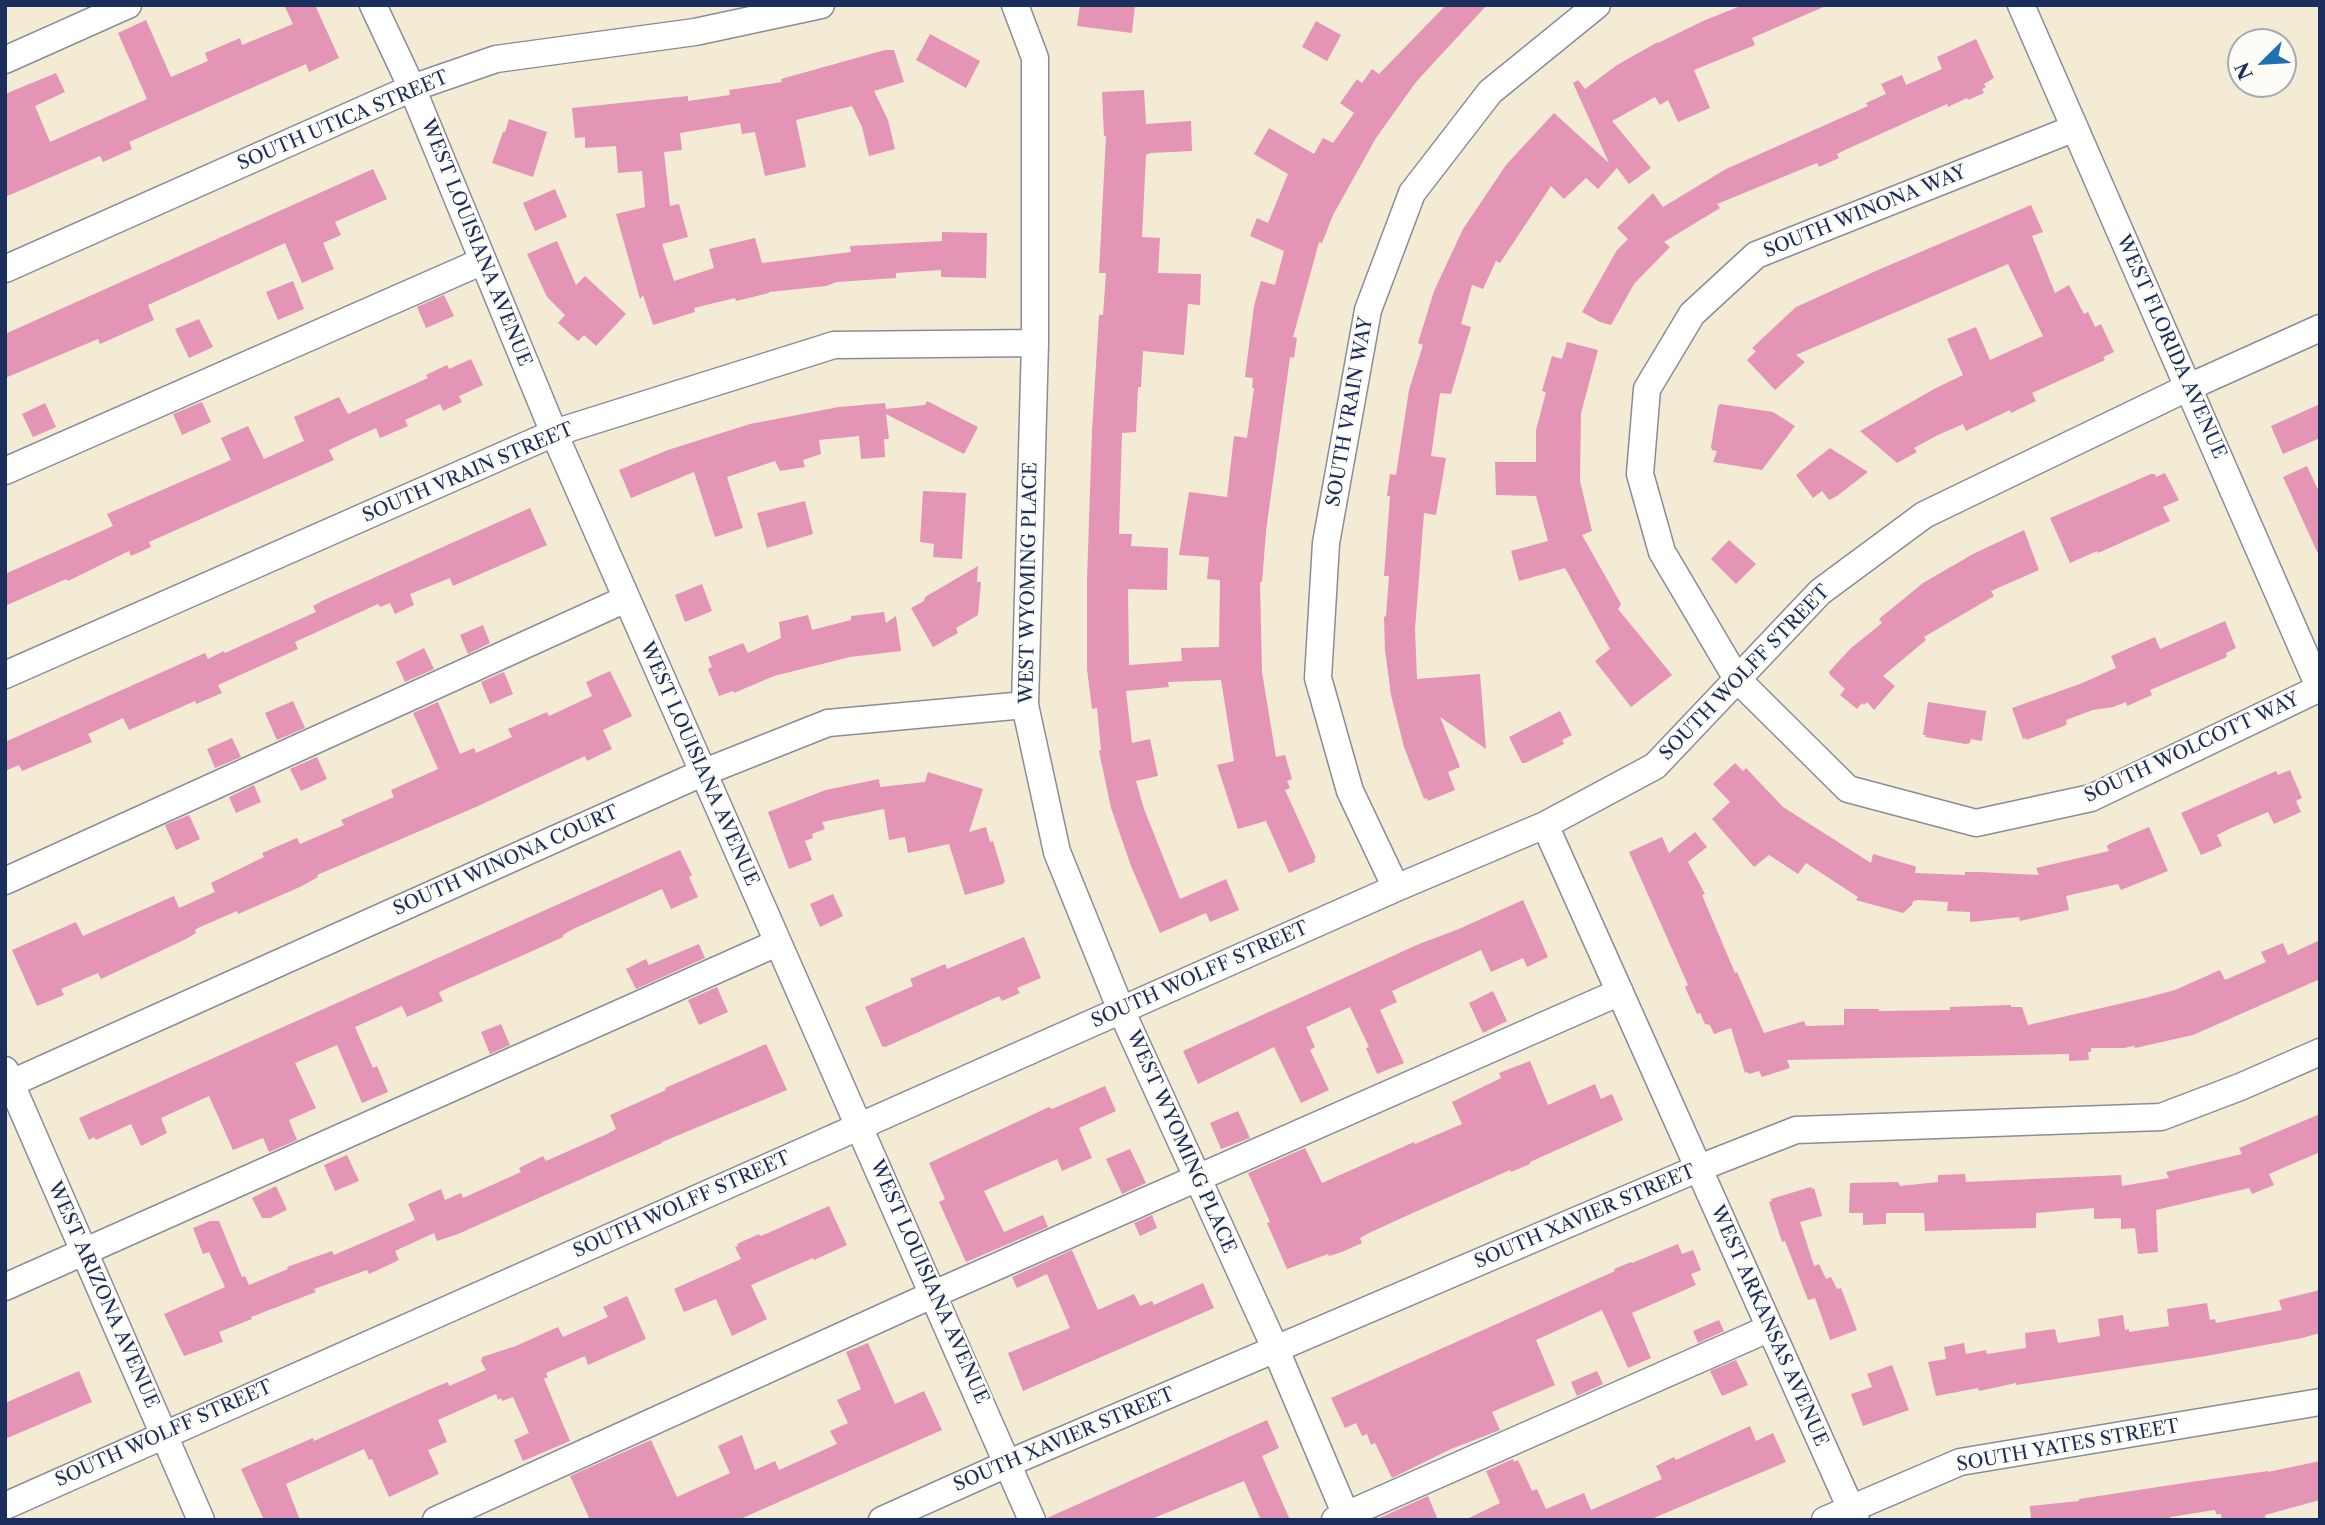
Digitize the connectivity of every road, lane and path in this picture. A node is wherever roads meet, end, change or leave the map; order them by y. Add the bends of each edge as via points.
1 (128, 5) edge
2 (373, 5) edge
3 (821, 5) edge
4 (1015, 5) edge
5 (1597, 5) edge
6 (2021, 5) edge
7 (5, 60) edge
8 (412, 88) junction
9 (2075, 128) junction
10 (483, 261) junction
11 (5, 269) edge
12 (2320, 328) edge
13 (1035, 343) junction
14 (2189, 387) junction
15 (554, 433) junction
16 (5, 471) edge
17 (626, 599) junction
18 (5, 675) edge
19 (1737, 679) junction
20 (2320, 689) edge
21 (1025, 705) junction
22 (702, 773) junction
23 (1545, 825) junction
24 (5, 881) edge
25 (1396, 888) junction
26 (778, 943) junction
27 (1619, 992) junction
28 (1121, 1010) junction
29 (2320, 1052) edge
30 (7, 1080) edge
31 (860, 1127) junction
32 (1699, 1168) junction
33 (1198, 1180) junction
34 (84, 1251) junction
35 (5, 1287) edge
36 (934, 1294) junction
37 (1770, 1328) junction
38 (1276, 1350) junction
39 (2320, 1402) edge
40 (164, 1434) junction
41 (1009, 1463) junction
42 (5, 1506) edge
43 (1853, 1514) edge
44 (1343, 1518) edge
45 (201, 1520) edge
46 (436, 1520) edge
47 (882, 1520) edge
48 (1032, 1520) edge
49 (1825, 1520) edge

1 - 7 street
2 - 8 street, WEST LOUISIANA AVENUE
3 - 8 street, SOUTH UTICA STREET via 695,32 496,60
4 - 13 street, WEST WYOMING PLACE via 1035,58
5 - 25 street, SOUTH VRAIN WAY via 1490,92 1412,193 1368,310 1325,543 1318,678 1350,791
6 - 9 street, WEST FLORIDA AVENUE
8 - 10 street, WEST LOUISIANA AVENUE
8 - 11 street, SOUTH UTICA STREET
9 - 14 street, WEST FLORIDA AVENUE
9 - 19 street, SOUTH WINONA WAY via 1756,255 1692,314 1647,389 1640,474 1662,552
10 - 15 street, WEST LOUISIANA AVENUE
10 - 16 street
12 - 14 street, SOUTH WOLFF STREET
13 - 15 street, SOUTH VRAIN STREET via 834,345
13 - 21 street, WEST WYOMING PLACE
14 - 19 street, SOUTH WOLFF STREET via 1924,514 1820,592
14 - 20 street, WEST FLORIDA AVENUE
15 - 17 street, WEST LOUISIANA AVENUE
15 - 18 street, SOUTH VRAIN STREET
17 - 22 street, WEST LOUISIANA AVENUE
17 - 24 street
19 - 20 street, SOUTH WOLCOTT WAY via 1848,789 1976,823 2091,798
19 - 23 street, SOUTH WOLFF STREET via 1656,766
21 - 22 street, SOUTH WINONA COURT via 828,723
21 - 28 street, WEST WYOMING PLACE via 1057,852
22 - 26 street, WEST LOUISIANA AVENUE
22 - 30 street, SOUTH WINONA COURT
23 - 25 street, SOUTH WOLFF STREET
23 - 27 street, WEST ARKANSAS AVENUE
25 - 28 street, SOUTH WOLFF STREET
26 - 31 street, WEST LOUISIANA AVENUE
26 - 34 street
27 - 32 street, WEST ARKANSAS AVENUE
27 - 33 street
28 - 31 street, SOUTH WOLFF STREET
28 - 33 street, WEST WYOMING PLACE
29 - 32 street, SOUTH XAVIER STREET via 2161,1117 1796,1130
30 - 34 street, WEST ARIZONA AVENUE
31 - 36 street, WEST LOUISIANA AVENUE
31 - 40 street, SOUTH WOLFF STREET
32 - 37 street, WEST ARKANSAS AVENUE
32 - 38 street, SOUTH XAVIER STREET
33 - 36 street
33 - 38 street, WEST WYOMING PLACE
34 - 35 street
34 - 40 street, WEST ARIZONA AVENUE
36 - 41 street, WEST LOUISIANA AVENUE
36 - 46 street
37 - 43 street, WEST ARKANSAS AVENUE
37 - 44 street
38 - 41 street, SOUTH XAVIER STREET
38 - 44 street, WEST WYOMING PLACE
39 - 43 street, SOUTH YATES STREET via 1960,1462
40 - 42 street, SOUTH WOLFF STREET
40 - 45 street, WEST ARIZONA AVENUE
41 - 47 street, SOUTH XAVIER STREET
41 - 48 street, WEST LOUISIANA AVENUE
43 - 49 street, SOUTH YATES STREET

